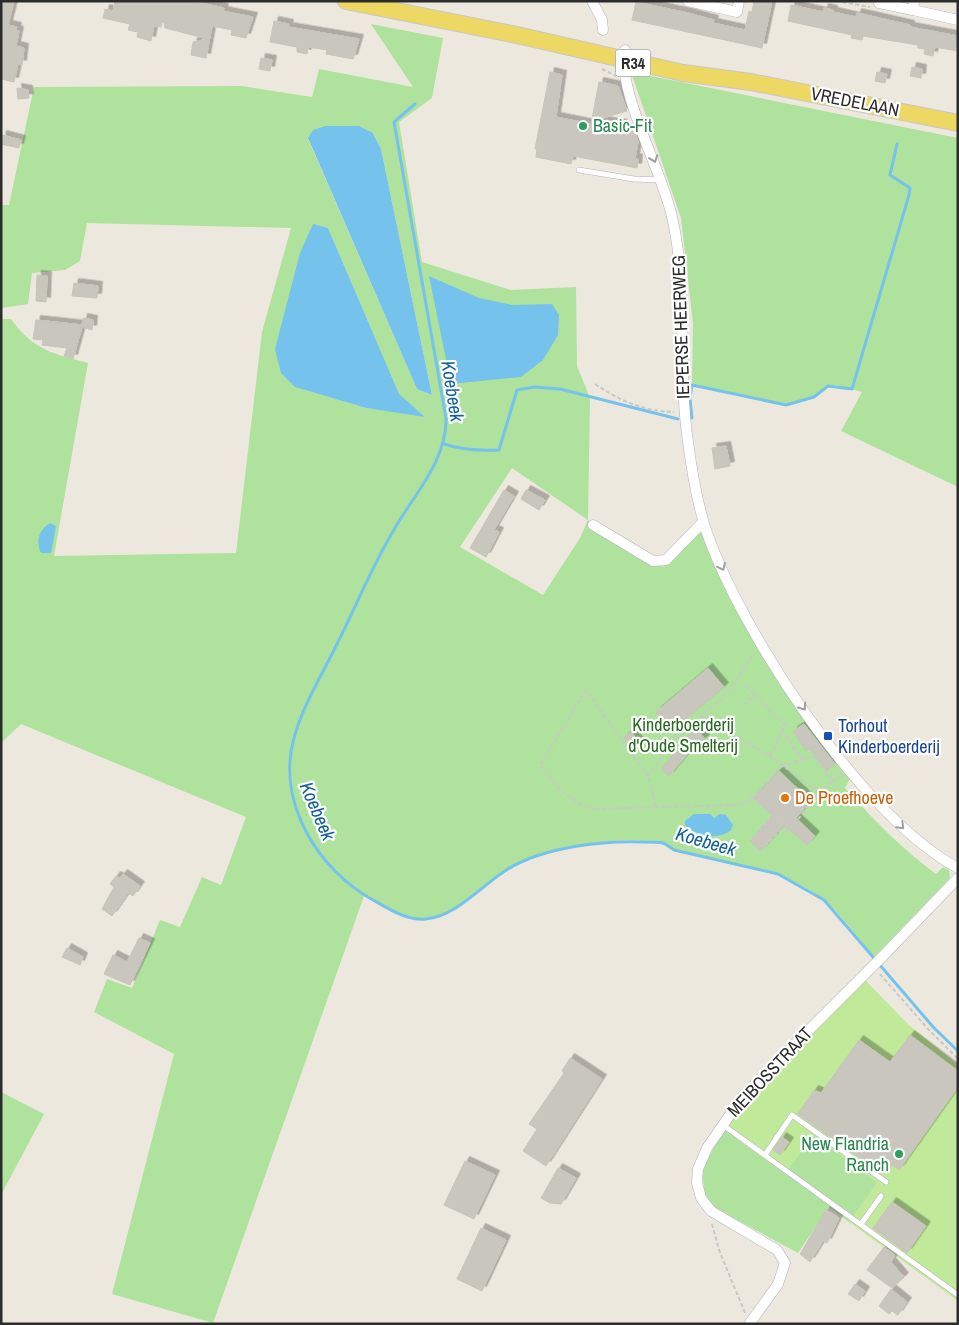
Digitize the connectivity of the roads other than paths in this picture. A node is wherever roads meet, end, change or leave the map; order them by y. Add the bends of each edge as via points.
1 (346, 1) edge
2 (592, 1) edge
3 (688, 1) edge
4 (739, 1) edge
5 (879, 3) road end
6 (913, 6) edge
7 (958, 20) edge
8 (602, 30) dead end
9 (624, 55) junction
10 (958, 123) edge
11 (579, 170) dead end
12 (662, 180) junction
13 (704, 522) junction
14 (593, 525) dead end
15 (958, 868) edge
16 (958, 878) edge
17 (722, 1124) junction
18 (765, 1155) junction
19 (886, 1182) dead end
20 (881, 1196) dead end
21 (861, 1224) junction
22 (958, 1295) edge
23 (750, 1323) edge

1 - 9 main road, VREDELAAN / R34
2 - 8 street via 602,20
3 - 4 street via 737,12
5 - 6 street
6 - 7 street
9 - 10 main road, VREDELAAN / R34 via 683,73 752,82
9 -> 12 street, IEPERSE HEERWEG via 624,81
11 - 12 lane
12 - 13 street, IEPERSE HEERWEG via 680,259 684,412 692,471
13 - 14 street via 666,560 653,561
13 -> 15 street, IEPERSE HEERWEG via 723,570 795,696 848,768 905,830 932,853
16 - 17 street, MEIBOSSTRAAT via 743,1096
17 - 18 lane
17 - 23 street, MEIBOSSTRAAT via 698,1169 700,1198 711,1211 777,1250 785,1262 778,1284
18 - 19 lane via 792,1114
18 - 21 lane
20 - 21 lane
21 - 22 lane

